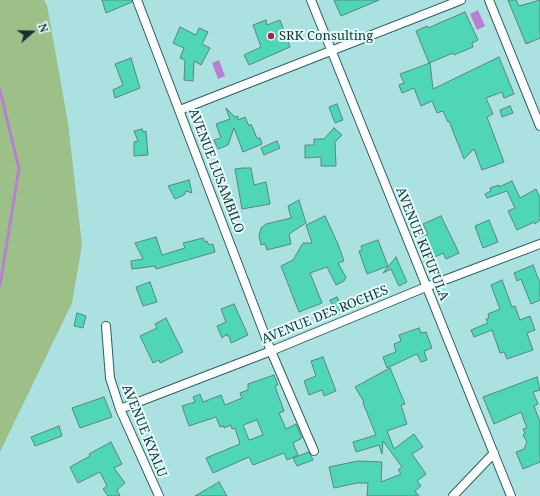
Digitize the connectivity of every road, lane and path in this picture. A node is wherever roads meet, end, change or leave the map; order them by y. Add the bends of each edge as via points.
1 (137, 0) edge
2 (311, 0) edge
3 (461, 0) edge
4 (489, 0) edge
5 (332, 52) junction
6 (180, 110) junction
7 (540, 126) edge
8 (540, 244) edge
9 (426, 287) junction
10 (106, 326) dead end
11 (271, 351) junction
12 (120, 409) junction
13 (314, 451) dead end
14 (494, 453) junction
15 (159, 496) edge
16 (454, 496) edge
17 (511, 496) edge

1 - 6 street, AVENUE LUSAMBILO
2 - 5 street, AVENUE KIFUFULA
3 - 5 street
4 - 7 street
5 - 6 street
5 - 9 street, AVENUE KIFUFULA
6 - 11 street, AVENUE LUSAMBILO
8 - 9 street, AVENUE DES ROCHES
9 - 11 street, AVENUE DES ROCHES
9 - 14 street, AVENUE KIFUFULA
10 - 12 street, AVENUE KYALU via 110,378
11 - 12 street, AVENUE DES ROCHES
11 - 13 street, AVENUE LUSAMBILO
12 - 15 street, AVENUE KYALU
14 - 16 street
14 - 17 street, AVENUE KIFUFULA

